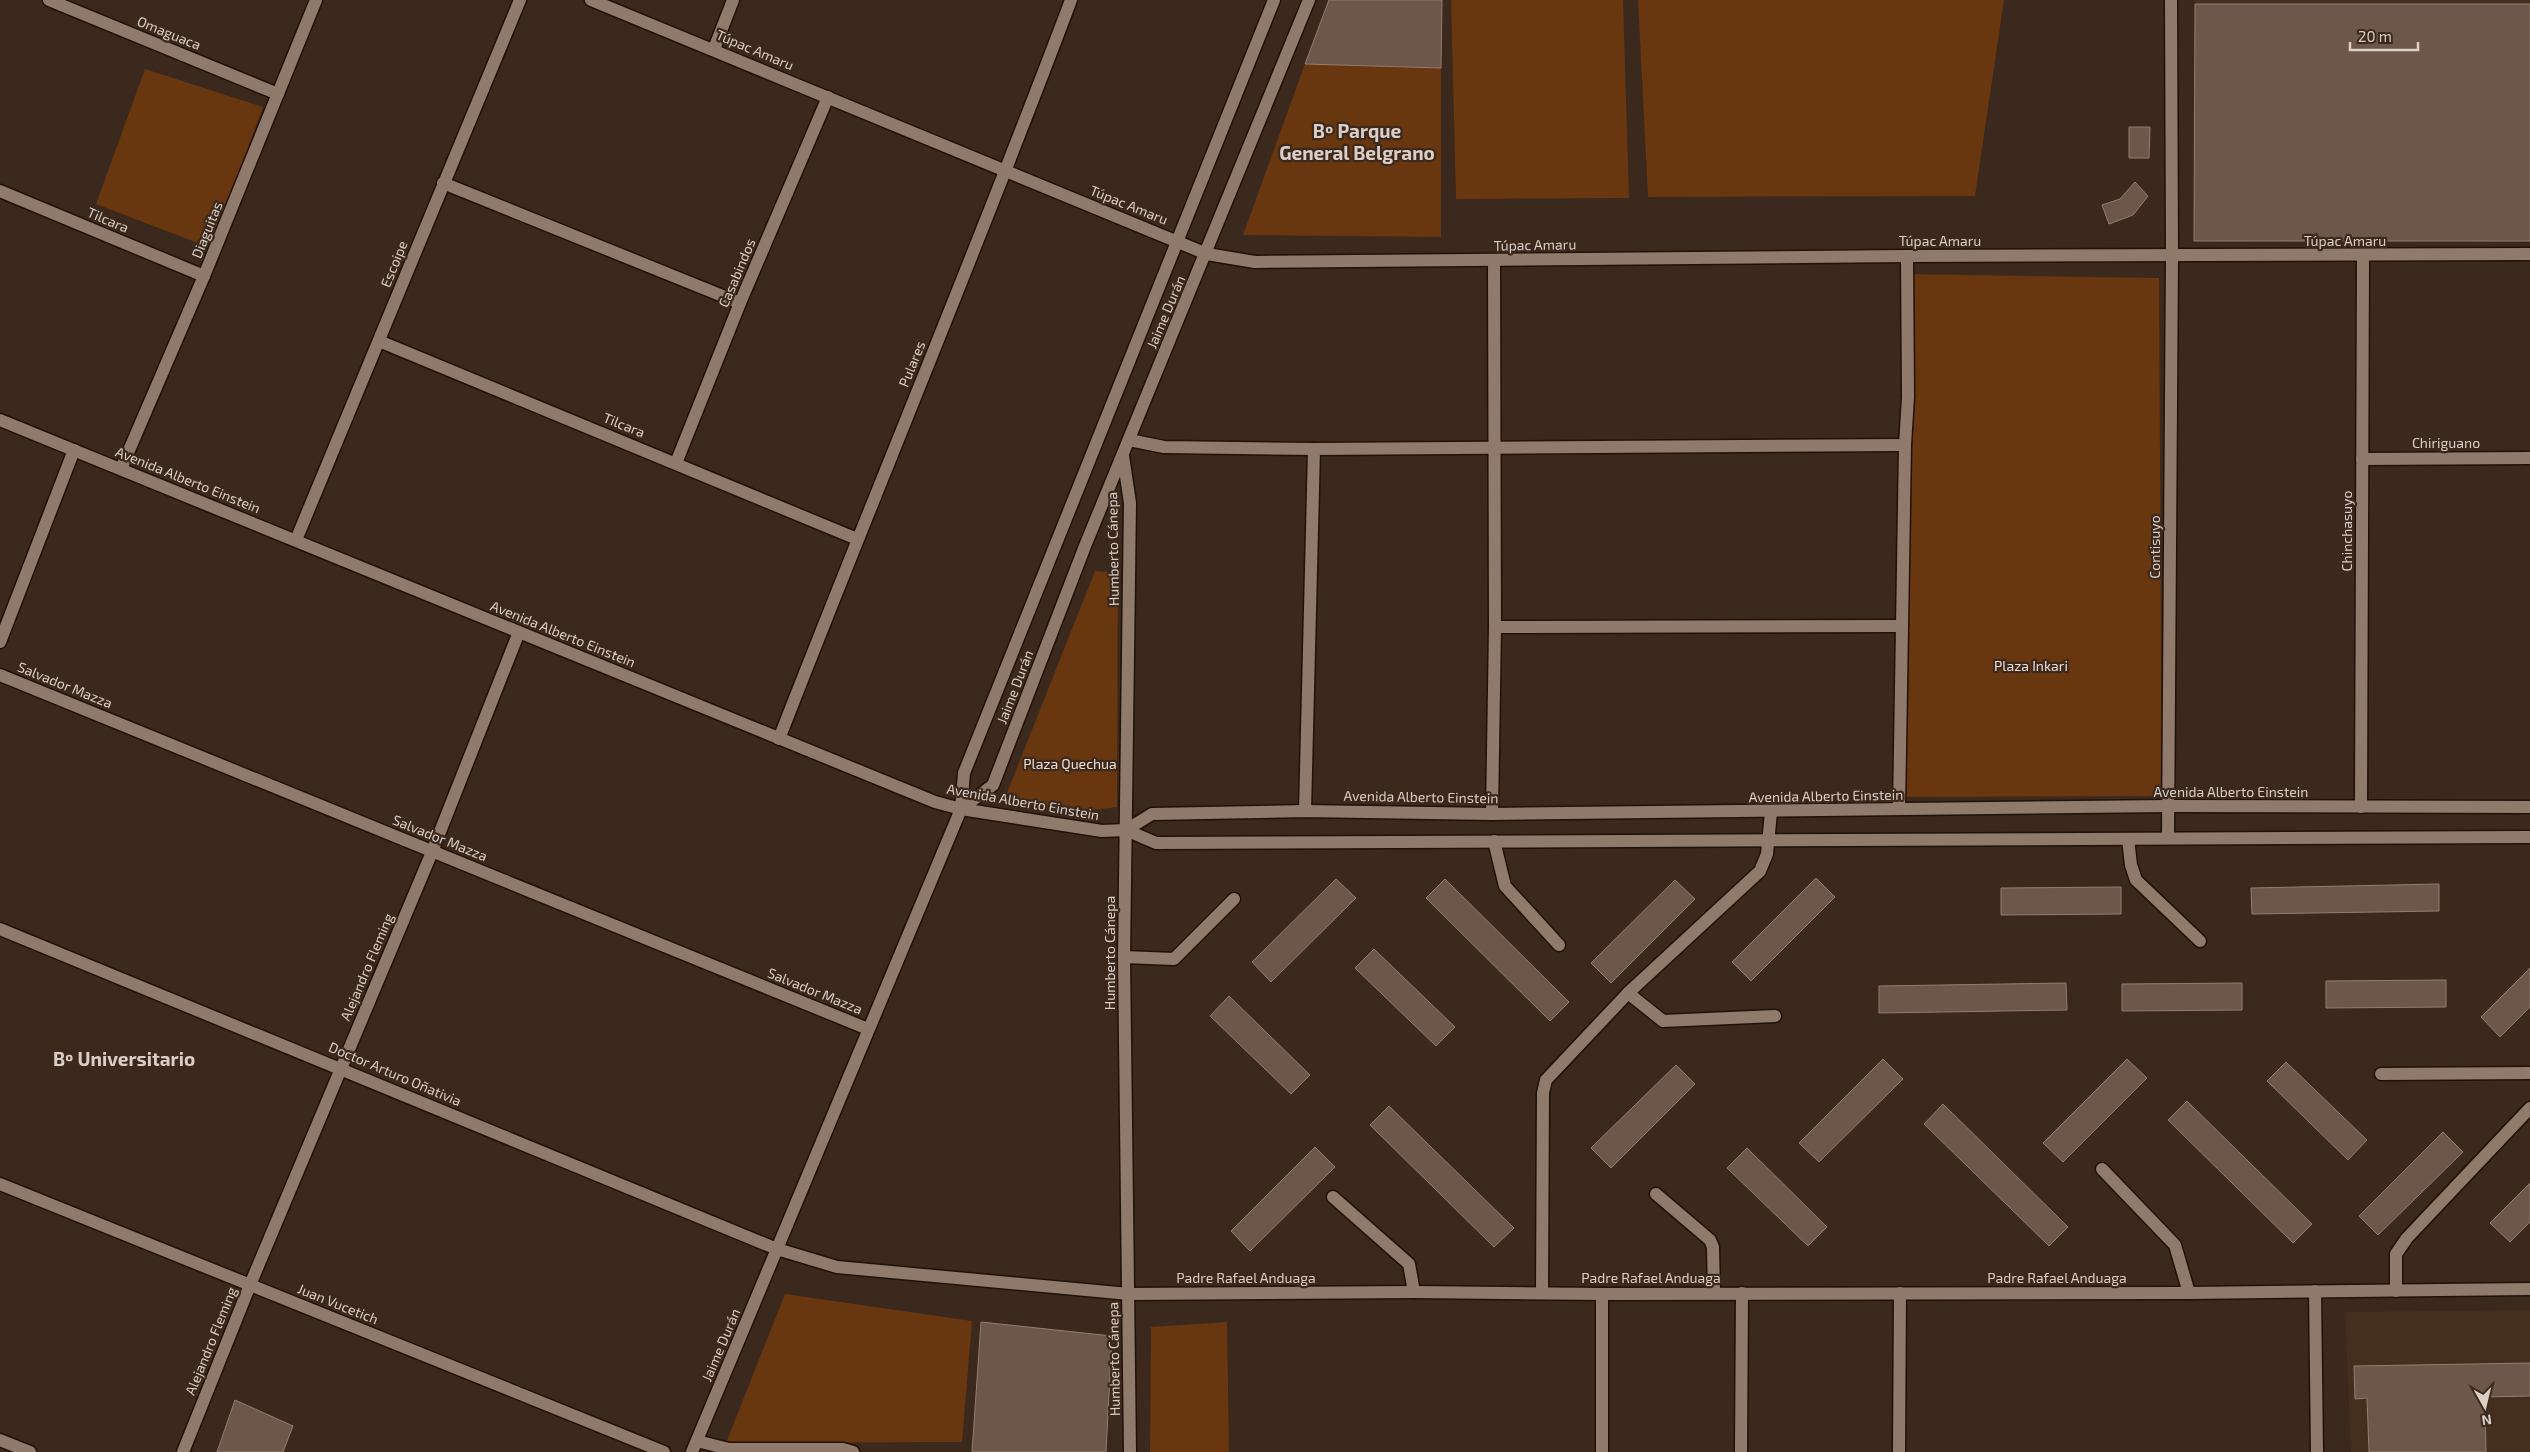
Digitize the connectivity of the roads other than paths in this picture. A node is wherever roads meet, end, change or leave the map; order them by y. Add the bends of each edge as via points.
1 (49, 0) edge
2 (316, 0) edge
3 (520, 0) edge
4 (592, 0) edge
5 (734, 0) edge
6 (1071, 0) edge
7 (1274, 0) edge
8 (1309, 0) edge
9 (2171, 0) edge
10 (714, 49) junction
11 (278, 94) junction
12 (828, 97) junction
13 (1007, 171) junction
14 (443, 183) junction
15 (0, 191) edge
16 (1178, 242) junction
17 (1207, 254) junction
18 (2530, 254) edge
19 (1907, 256) junction
20 (2172, 256) junction
21 (2364, 256) junction
22 (1494, 261) junction
23 (204, 276) junction
24 (740, 303) junction
25 (379, 342) junction
26 (0, 420) edge
27 (1129, 440) junction
28 (1905, 445) junction
29 (1314, 449) junction
30 (1495, 449) junction
31 (74, 450) junction
32 (1123, 456) junction
33 (2530, 458) edge
34 (2362, 459) junction
35 (676, 463) junction
36 (121, 469) junction
37 (857, 539) junction
38 (296, 540) junction
39 (1902, 626) junction
40 (1496, 627) junction
41 (519, 632) junction
42 (0, 642) edge
43 (0, 675) edge
44 (779, 739) junction
45 (2168, 806) junction
46 (2530, 806) edge
47 (2361, 807) junction
48 (961, 809) junction
49 (1899, 810) junction
50 (1305, 811) junction
51 (1771, 812) junction
52 (1492, 814) junction
53 (1126, 830) junction
54 (2530, 837) edge
55 (2168, 838) junction
56 (1769, 839) junction
57 (2128, 839) junction
58 (1494, 841) junction
59 (432, 852) junction
60 (1234, 899) dead end
61 (0, 929) edge
62 (2200, 941) dead end
63 (1559, 945) dead end
64 (1124, 957) junction
65 (1628, 993) junction
66 (1775, 1016) dead end
67 (868, 1029) junction
68 (341, 1068) junction
69 (2530, 1073) edge
70 (2381, 1074) dead end
71 (2530, 1108) edge
72 (2102, 1169) dead end
73 (0, 1184) edge
74 (1656, 1194) dead end
75 (1333, 1197) dead end
76 (777, 1249) junction
77 (250, 1285) junction
78 (2530, 1289) edge
79 (2315, 1291) junction
80 (2396, 1291) junction
81 (1414, 1292) junction
82 (1542, 1293) junction
83 (1714, 1293) junction
84 (1742, 1293) junction
85 (1900, 1293) junction
86 (2189, 1293) junction
87 (1129, 1294) junction
88 (1602, 1294) junction
89 (0, 1440) edge
90 (694, 1446) edge
91 (30, 1452) edge
92 (183, 1452) edge
93 (664, 1452) edge
94 (853, 1452) edge
95 (1130, 1452) edge
96 (1602, 1452) edge
97 (1741, 1452) edge
98 (1899, 1452) edge
99 (2317, 1452) edge

1 - 11 street, Omaguaca
2 - 11 street, Diaguitas
3 - 14 street, Escoipe
4 - 10 street, Túpac Amaru
5 - 10 street
6 - 13 street, Pulares
7 - 16 street, Jaime Durán
8 - 17 street, Jaime Durán
9 - 20 street, Contisuyo
10 - 12 street, Túpac Amaru
11 - 23 street, Diaguitas
12 - 13 street, Túpac Amaru
12 - 24 street, Casabindos
13 - 16 street, Túpac Amaru
13 - 37 street, Pulares
14 - 24 street
14 - 25 street, Escoipe
15 - 23 street, Tilcara
16 - 17 street, Túpac Amaru
16 - 48 street, Jaime Durán via 964,773
17 - 22 street, Túpac Amaru via 1255,262
17 - 27 street, Jaime Durán
18 - 21 street, Túpac Amaru
19 - 20 street, Túpac Amaru
19 - 22 street, Túpac Amaru
19 - 28 street
20 - 21 street, Túpac Amaru
20 - 45 street, Contisuyo
21 - 34 street, Chinchasuyo
22 - 30 street
23 - 36 street, Diaguitas
24 - 35 street, Casabindos
25 - 35 street, Tilcara
25 - 38 street, Escoipe
26 - 31 street, Avenida Alberto Einstein
27 - 29 street via 1164,447
27 - 32 street, Jaime Durán
28 - 30 street
28 - 39 street
29 - 30 street
29 - 50 street
30 - 40 street
31 - 36 street, Avenida Alberto Einstein
31 - 42 street
32 - 48 street, Jaime Durán via 993,785
32 - 53 street, Humberto Cánepa via 1130,503
33 - 34 street, Chiriguano
34 - 47 street, Chinchasuyo
35 - 37 street, Tilcara
36 - 38 street, Avenida Alberto Einstein
37 - 44 street, Pulares
38 - 41 street, Avenida Alberto Einstein
39 - 40 street
39 - 49 street
40 - 52 street
41 - 44 street, Avenida Alberto Einstein
41 - 59 street, Alejandro Fleming
43 - 59 street, Salvador Mazza
44 - 48 street, Avenida Alberto Einstein via 935,802
45 - 47 street, Avenida Alberto Einstein
45 - 49 street, Avenida Alberto Einstein
45 - 55 street, Contisuyo
46 - 47 street, Avenida Alberto Einstein
48 - 53 street, Avenida Alberto Einstein via 1084,830
48 - 67 street, Jaime Durán
49 - 51 street, Avenida Alberto Einstein
50 - 52 street, Avenida Alberto Einstein
50 - 53 street, Avenida Alberto Einstein via 1152,814
51 - 52 street, Avenida Alberto Einstein
51 - 56 street
53 - 58 street, Avenida Alberto Einstein via 1156,843
53 - 64 street, Humberto Cánepa
54 - 55 street, Avenida Alberto Einstein
55 - 57 street, Avenida Alberto Einstein
56 - 57 street, Avenida Alberto Einstein
56 - 58 street, Avenida Alberto Einstein
56 - 65 street via 1765,863 1760,871
57 - 62 street via 2130,865 2136,880
58 - 63 street via 1505,886
59 - 67 street, Salvador Mazza
59 - 68 street, Alejandro Fleming
60 - 64 street via 1174,959
61 - 68 street, Doctor Arturo Oñativia
64 - 87 street, Humberto Cánepa
65 - 66 street via 1663,1021
65 - 82 street via 1546,1080 1543,1093
67 - 76 street, Jaime Durán
68 - 76 street, Doctor Arturo Oñativia
68 - 77 street, Alejandro Fleming
69 - 70 street
71 - 80 street via 2407,1238 2396,1254
72 - 86 street via 2175,1245
73 - 77 street, Juan Vucetich
74 - 83 street via 1710,1240
75 - 81 street via 1409,1264
76 - 87 street, Padre Rafael Anduaga via 836,1267
76 - 90 street, Jaime Durán
77 - 92 street, Alejandro Fleming
77 - 93 street, Juan Vucetich
78 - 80 street, Padre Rafael Anduaga
79 - 80 street, Padre Rafael Anduaga
79 - 86 street, Padre Rafael Anduaga
79 - 99 street
81 - 82 street, Padre Rafael Anduaga
81 - 87 street, Padre Rafael Anduaga
82 - 88 street, Padre Rafael Anduaga
83 - 84 street, Padre Rafael Anduaga
83 - 88 street, Padre Rafael Anduaga
84 - 85 street, Padre Rafael Anduaga
84 - 97 street
85 - 86 street, Padre Rafael Anduaga
85 - 98 street
87 - 95 street, Humberto Cánepa
88 - 96 street
89 - 91 street
90 - 94 street via 730,1450 843,1449

